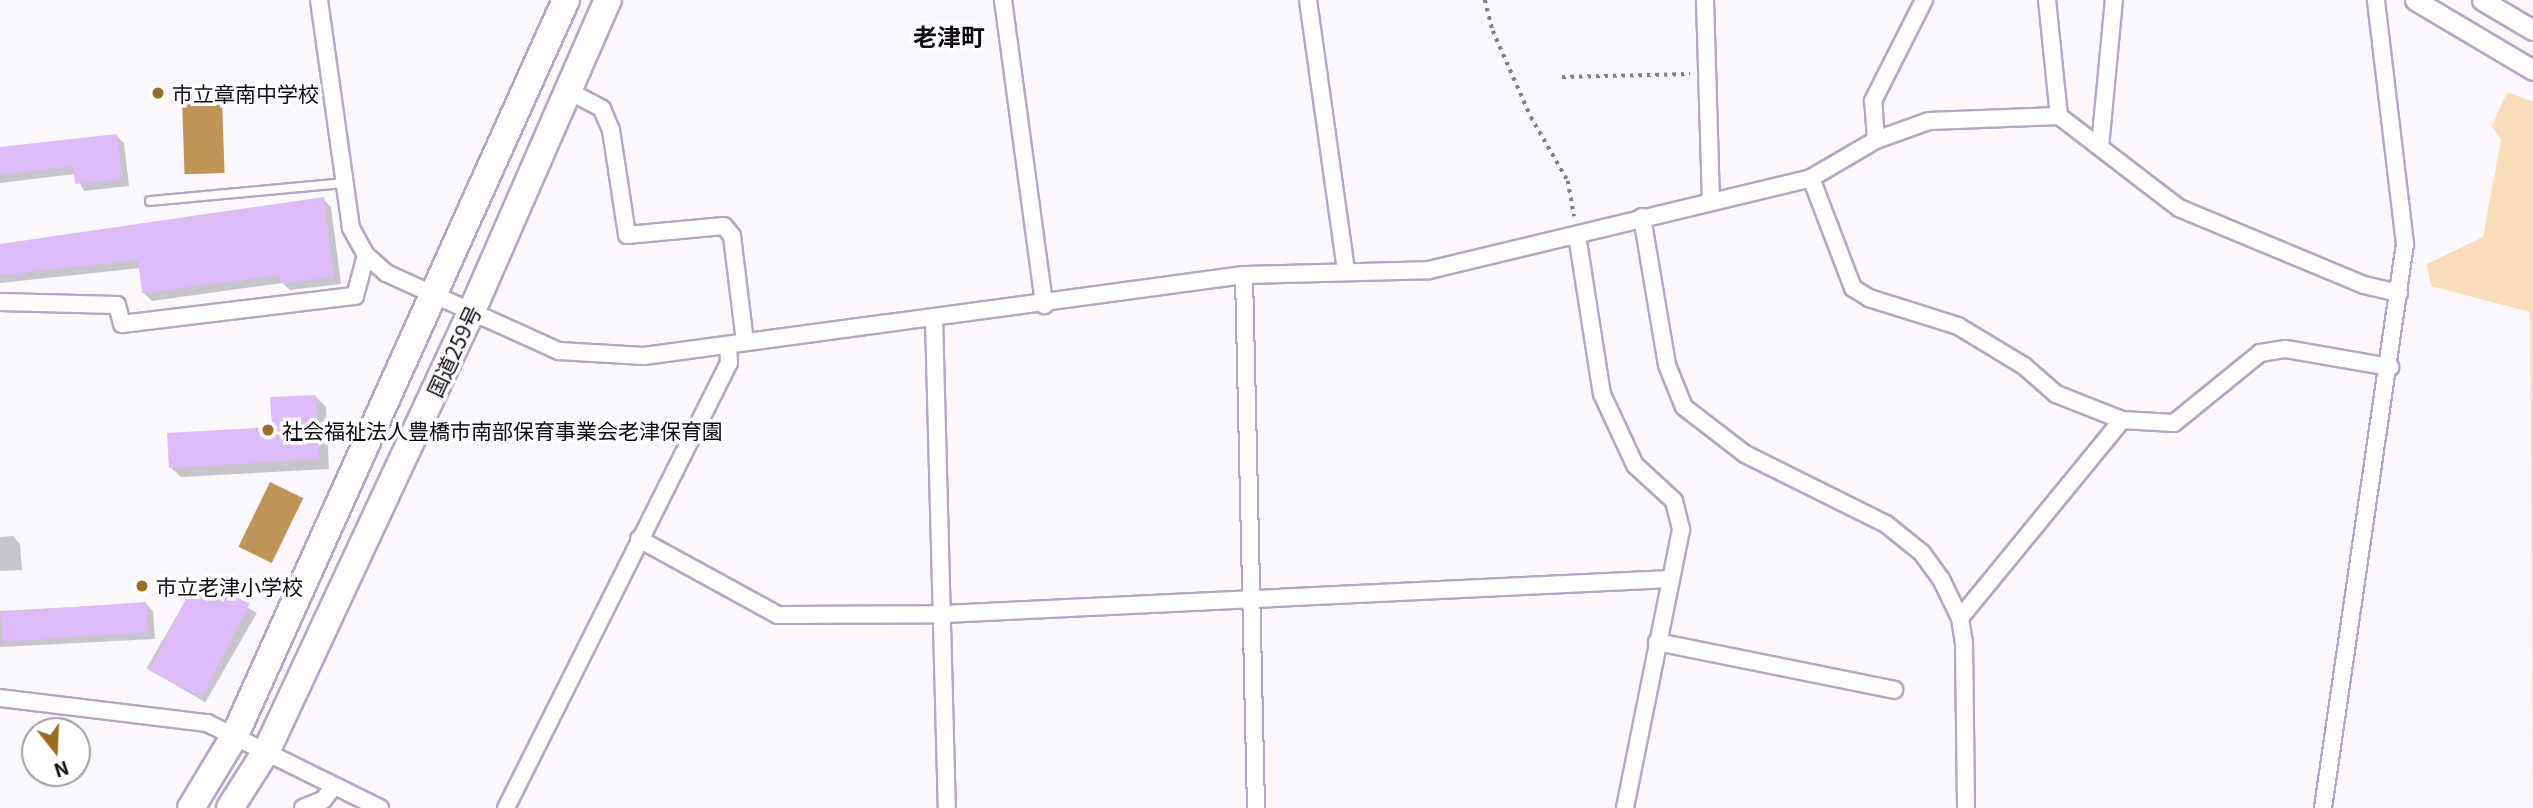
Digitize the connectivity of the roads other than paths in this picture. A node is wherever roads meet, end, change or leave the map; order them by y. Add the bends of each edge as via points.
1 (319, 0) edge
2 (566, 0) edge
3 (608, 0) edge
4 (1003, 0) edge
5 (1308, 0) edge
6 (1705, 0) edge
7 (1924, 0) edge
8 (2048, 0) edge
9 (2114, 0) edge
10 (2376, 0) edge
11 (2415, 0) edge
12 (2482, 0) edge
13 (2533, 30) edge
14 (2533, 70) edge
15 (567, 90) junction
16 (2059, 116) junction
17 (1876, 139) junction
18 (2100, 147) junction
19 (1811, 178) junction
20 (344, 183) junction
21 (150, 201) dead end
22 (1711, 201) junction
23 (1642, 217) junction
24 (1577, 235) junction
25 (366, 255) junction
26 (1346, 271) junction
27 (1244, 275) junction
28 (2399, 293) junction
29 (433, 296) junction
30 (0, 302) edge
31 (1044, 305) junction
32 (471, 313) junction
33 (934, 318) junction
34 (745, 342) junction
35 (728, 346) junction
36 (2390, 367) junction
37 (2122, 420) junction
38 (639, 539) junction
39 (1670, 579) junction
40 (1252, 598) junction
41 (944, 614) junction
42 (1960, 618) junction
43 (1657, 642) junction
44 (1894, 690) dead end
45 (0, 698) edge
46 (235, 735) junction
47 (268, 750) junction
48 (334, 786) junction
49 (1631, 807) edge
50 (191, 808) edge
51 (230, 808) edge
52 (303, 808) edge
53 (380, 808) edge
54 (506, 808) edge
55 (947, 808) edge
56 (1256, 808) edge
57 (1966, 808) edge
58 (2323, 808) edge

1 - 20 street
2 - 29 highway, 国道259号
3 - 15 highway, 国道259号
4 - 31 street
5 - 26 street
6 - 22 street
7 - 17 street via 1873,101
8 - 16 street
9 - 18 street
10 - 28 street via 2405,244
11 - 14 street
12 - 13 street
15 - 32 highway, 国道259号
15 - 34 street via 601,109 611,130 627,235 724,226 732,236
16 - 17 street via 1929,121
16 - 18 street
17 - 19 street
18 - 28 street via 2179,208 2364,285
19 - 22 street
19 - 37 street via 1853,288 1868,298 1958,326 2024,366 2056,394
20 - 21 lane
20 - 25 street via 351,228
22 - 23 street
23 - 24 street
23 - 42 street via 1667,365 1684,407 1745,454 1886,524 1922,553
24 - 26 street via 1429,270
24 - 39 street via 1602,394 1635,465 1674,501 1681,530
25 - 29 street via 386,273
25 - 30 street via 355,296 122,324 117,305
26 - 27 street
27 - 31 street
27 - 40 street
28 - 36 street
29 - 32 street
29 - 46 highway, 国道259号
31 - 33 street
32 - 35 street via 559,351 644,356
32 - 47 highway, 国道259号
33 - 34 street
33 - 41 street
34 - 35 street
35 - 38 street via 729,363
36 - 37 street via 2286,349 2260,353 2174,423
36 - 58 street
37 - 42 street
38 - 41 street via 778,615
38 - 54 street
39 - 40 street
39 - 43 street
40 - 41 street
40 - 56 street
41 - 55 street
42 - 57 street
43 - 44 street
43 - 49 street
45 - 46 street via 167,716 207,723
46 - 47 street
46 - 50 highway, 国道259号
47 - 48 street
47 - 51 highway, 国道259号
48 - 52 street via 323,800
48 - 53 street

